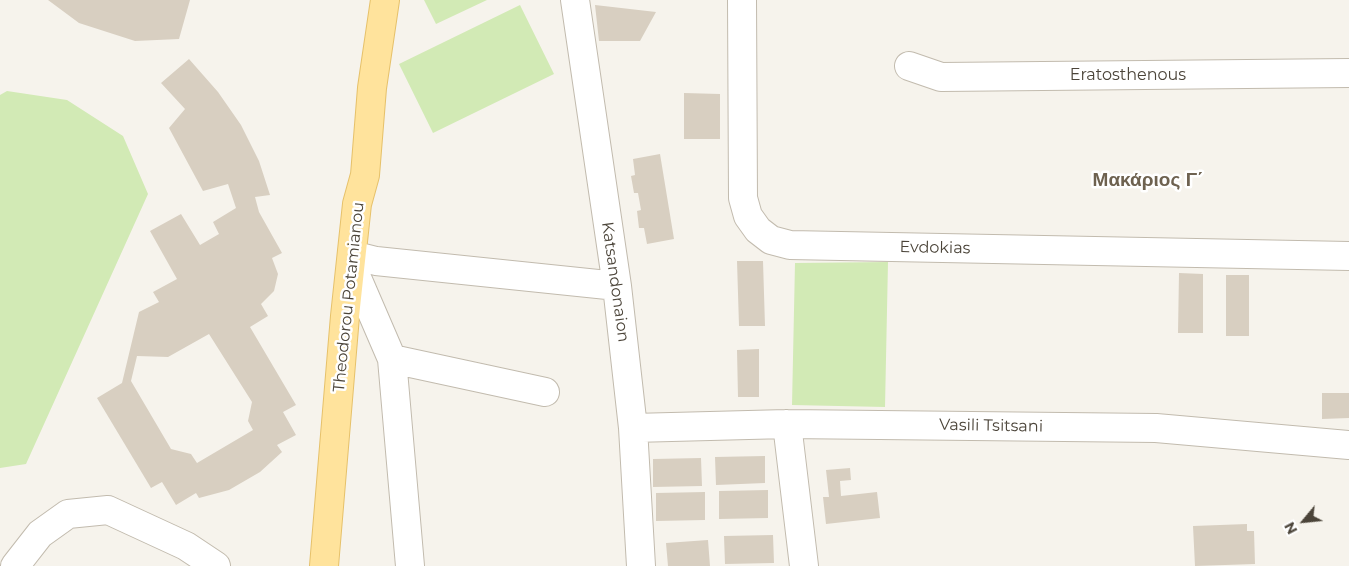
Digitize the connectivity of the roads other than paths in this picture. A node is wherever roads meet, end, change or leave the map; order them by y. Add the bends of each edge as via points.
1 (385, 0) edge
2 (575, 0) edge
3 (742, 0) edge
4 (909, 66) dead end
5 (1349, 73) edge
6 (1349, 256) edge
7 (351, 260) junction
8 (617, 286) junction
9 (392, 359) junction
10 (545, 392) dead end
11 (787, 424) junction
12 (632, 428) junction
13 (1349, 445) edge
14 (15, 566) edge
15 (216, 566) edge
16 (324, 566) edge
17 (410, 566) edge
18 (641, 566) edge
19 (804, 566) edge

1 - 7 main road, Theodorou Potamianou via 372,88 365,176 357,204
2 - 8 street, Katsandonaion
3 - 6 street, Evdokias via 743,198 748,216 771,240 790,245
4 - 5 street, Eratosthenous via 941,77
7 - 8 street
7 - 9 street
7 - 16 main road, Theodorou Potamianou
8 - 12 street, Katsandonaion
9 - 10 street
9 - 17 street
11 - 12 street, Vasili Tsitsani
11 - 13 street, Vasili Tsitsani via 1156,428
11 - 19 street
12 - 18 street, Katsandonaion
14 - 15 street via 40,534 68,514 108,510 186,546

